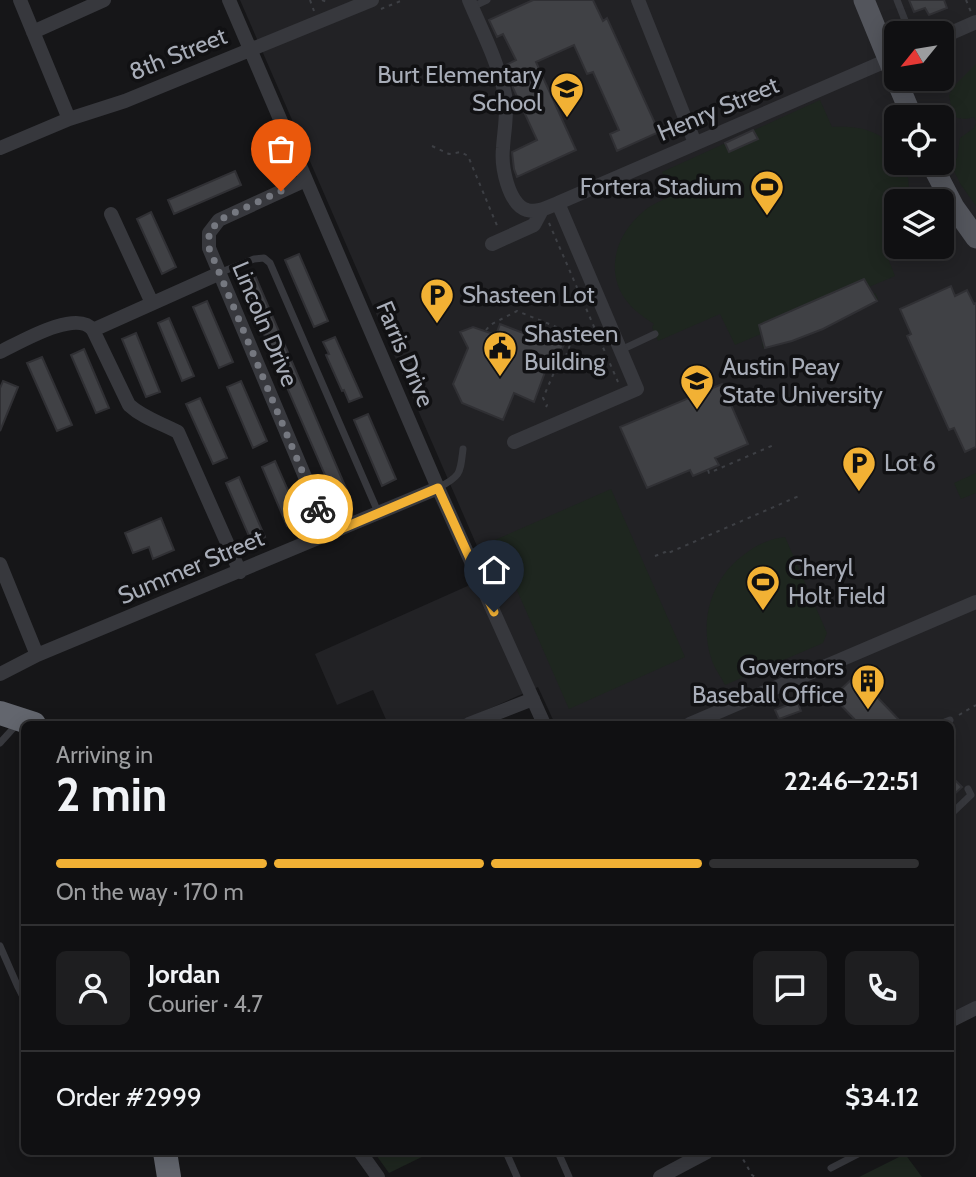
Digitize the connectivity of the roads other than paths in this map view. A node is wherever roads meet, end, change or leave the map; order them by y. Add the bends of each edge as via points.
1 (20, 0) edge
2 (104, 0) edge
3 (229, 0) edge
4 (487, 0) edge
5 (638, 0) edge
6 (864, 0) edge
7 (897, 0) edge
8 (367, 1) edge
9 (471, 3) edge
10 (974, 18) edge
11 (905, 21) edge
12 (954, 30) edge
13 (33, 32) junction
14 (884, 45) edge
15 (251, 49) junction
16 (884, 72) edge
17 (69, 119) junction
18 (695, 143) junction
19 (0, 148) edge
20 (937, 175) edge
21 (306, 180) junction
22 (558, 204) junction
23 (111, 214) dead end
24 (545, 214) junction
25 (496, 238) road end
26 (976, 238) edge
27 (218, 274) junction
28 (152, 303) junction
29 (93, 330) junction
30 (655, 334) dead end
31 (621, 350) junction
32 (0, 352) edge
33 (514, 442) dead end
34 (463, 449) dead end
35 (438, 488) junction
36 (378, 513) junction
37 (329, 534) junction
38 (0, 564) edge
39 (240, 572) junction
40 (976, 602) edge
41 (37, 655) junction
42 (0, 674) edge
43 (533, 699) junction
44 (18, 719) edge
45 (477, 721) edge
46 (543, 721) edge
47 (697, 721) edge
48 (0, 742) edge
49 (968, 789) dead end
50 (954, 811) edge
51 (0, 946) edge
52 (2, 956) edge
53 (21, 993) edge
54 (976, 1008) edge
55 (954, 1019) edge
56 (165, 1155) edge
57 (362, 1155) edge
58 (507, 1155) edge
59 (559, 1155) edge
60 (701, 1155) edge
61 (856, 1155) edge
62 (831, 1168) dead end
63 (169, 1177) edge
64 (378, 1177) edge
65 (517, 1177) edge
66 (569, 1177) edge
67 (660, 1177) edge

1 - 13 street
2 - 13 street
3 - 15 street, Farris Drive
4 - 9 lane
5 - 18 street
6 - 14 main road
7 - 11 lane
8 - 15 street, 8th Street
9 - 24 street via 506,98 502,150 508,184 519,205
10 - 12 street
13 - 17 street
15 - 17 street, 8th Street
15 - 21 street, Farris Drive
16 - 18 street, Henry Street
17 - 19 street, 8th Street
18 - 22 street, Henry Street
20 - 26 main road
21 - 27 street, Lincoln Drive via 219,220 209,233
21 - 35 street, Farris Drive
22 - 24 street, Henry Street
22 - 31 street
23 - 28 street
24 - 25 street via 534,225
27 - 28 street
27 - 36 lane via 254,259 270,263
27 - 37 street, Lincoln Drive
28 - 29 street
29 - 32 street via 78,322 62,324
29 - 39 street via 129,405 178,432
30 - 31 lane
31 - 33 street via 637,389
34 - 35 lane via 461,470
35 - 36 street, Summer Street
35 - 43 street, Farris Drive
36 - 37 street, Summer Street
37 - 39 street, Summer Street
38 - 41 street
39 - 41 street, Summer Street
40 - 47 street
41 - 42 street, Summer Street
43 - 45 street
43 - 46 street, Farris Drive
44 - 48 lane
49 - 50 lane via 971,795
51 - 52 lane
52 - 53 lane
54 - 55 street
56 - 63 highway
57 - 64 street
58 - 65 lane
59 - 66 lane
60 - 67 street
61 - 62 lane

